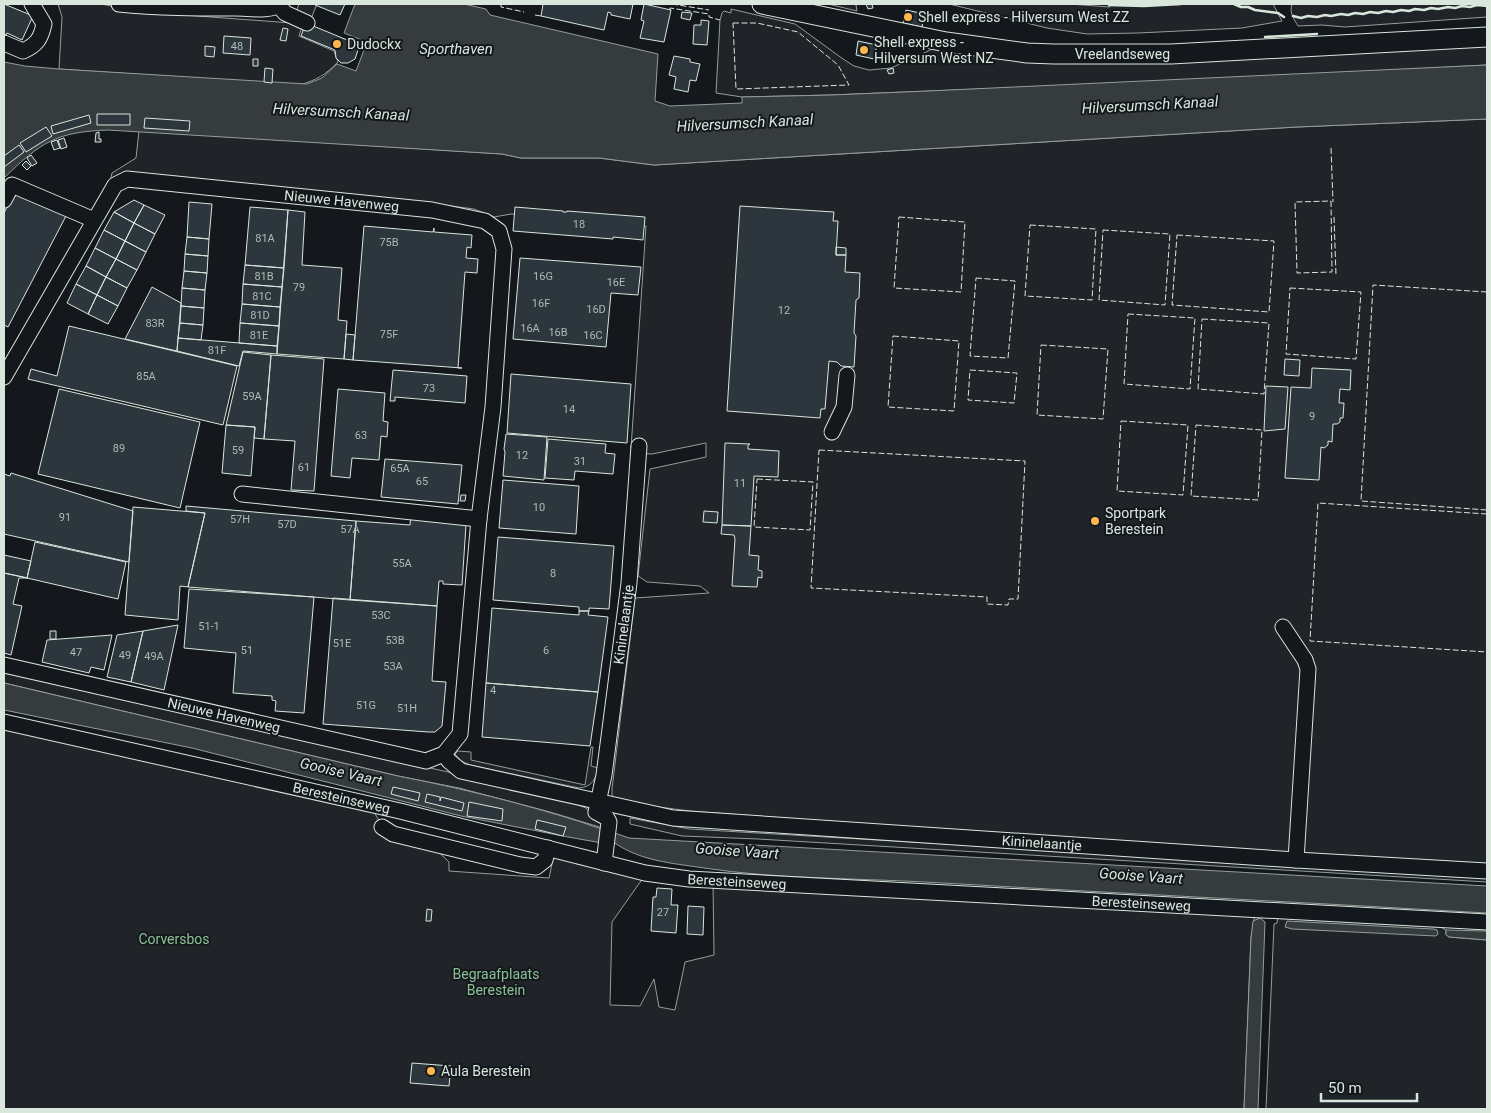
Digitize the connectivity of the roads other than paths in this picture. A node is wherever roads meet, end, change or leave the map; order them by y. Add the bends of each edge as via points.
1 (32, 4) edge
2 (119, 4) edge
3 (762, 4) edge
4 (267, 6) edge
5 (307, 23) dead end
6 (1487, 37) edge
7 (4, 43) edge
8 (4, 200) edge
9 (94, 220) junction
10 (6, 369) edge
11 (847, 375) dead end
12 (832, 432) dead end
13 (639, 446) dead end
14 (242, 494) dead end
15 (479, 519) junction
16 (1283, 627) dead end
17 (4, 665) edge
18 (4, 722) edge
19 (444, 754) junction
20 (400, 811) junction
21 (603, 814) junction
22 (548, 848) junction
23 (1296, 860) junction
24 (604, 863) junction
25 (1487, 871) edge
26 (1487, 922) edge

1 - 7 street via 44,24 41,37 33,47 23,51
2 - 4 street via 167,8
3 - 6 main road, Vreelandseweg via 946,42 1045,54 1171,54
4 - 5 street
8 - 9 street via 12,185
9 - 10 street, Nieuwe Havenweg
9 - 15 street, Nieuwe Havenweg via 115,184 127,179 432,210 485,221 499,231 504,249 492,406
11 - 12 street via 844,407
13 - 21 street, Kininelaantje via 629,583 604,775
14 - 15 street
15 - 19 street, Nieuwe Havenweg via 460,734
16 - 23 street via 1308,669
17 - 19 street, Nieuwe Havenweg via 426,761
18 - 20 street, Beresteinseweg
19 - 21 street via 461,771
20 - 22 street, Beresteinseweg
20 - 22 street via 388,830 520,866 536,867 545,860
21 - 23 street, Kininelaantje
21 - 24 street
22 - 24 street, Beresteinseweg
23 - 25 street, Kininelaantje
24 - 26 street, Beresteinseweg via 689,879

